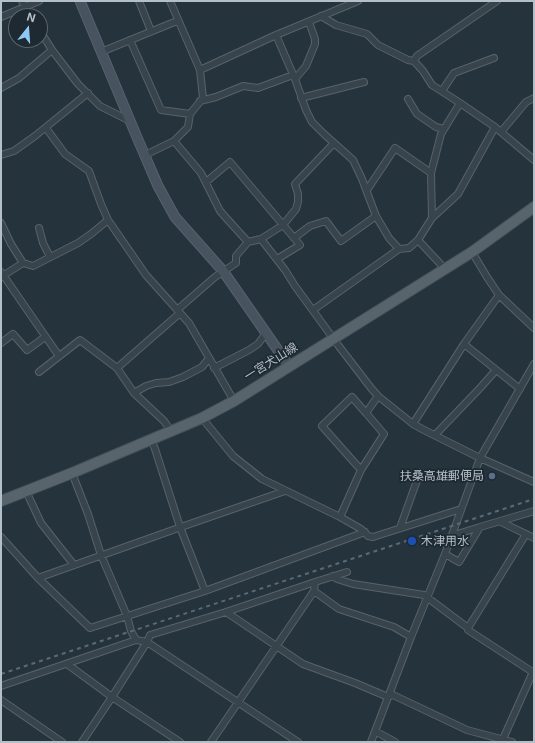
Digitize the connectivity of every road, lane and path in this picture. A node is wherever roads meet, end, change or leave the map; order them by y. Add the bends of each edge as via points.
1 (39, 1) edge
2 (80, 1) edge
3 (139, 1) edge
4 (170, 1) edge
5 (358, 1) edge
6 (497, 1) edge
7 (23, 4) edge
8 (321, 16) junction
9 (1, 17) edge
10 (178, 21) junction
11 (309, 22) junction
12 (151, 31) junction
13 (276, 36) junction
14 (130, 40) junction
15 (48, 44) edge
16 (52, 50) junction
17 (101, 52) junction
18 (494, 58) dead end
19 (414, 61) junction
20 (200, 70) junction
21 (294, 77) junction
22 (364, 82) dead end
23 (1, 88) edge
24 (442, 91) junction
25 (88, 93) junction
26 (302, 98) junction
27 (534, 98) edge
28 (408, 99) dead end
29 (200, 101) junction
30 (460, 103) junction
31 (190, 114) junction
32 (130, 121) junction
33 (495, 127) junction
34 (46, 128) junction
35 (444, 129) junction
36 (501, 132) junction
37 (174, 141) junction
38 (334, 143) junction
39 (1, 155) edge
40 (145, 155) junction
41 (534, 160) edge
42 (431, 173) junction
43 (206, 182) junction
44 (366, 190) junction
45 (534, 207) edge
46 (376, 216) junction
47 (432, 218) junction
48 (108, 220) junction
49 (1, 223) edge
50 (283, 226) junction
51 (39, 228) dead end
52 (294, 238) junction
53 (262, 239) junction
54 (418, 240) junction
55 (248, 242) junction
56 (399, 249) junction
57 (472, 252) junction
58 (50, 257) junction
59 (277, 259) junction
60 (23, 263) junction
61 (445, 269) junction
62 (222, 271) junction
63 (2, 275) edge
64 (499, 295) junction
65 (313, 310) junction
66 (178, 311) junction
67 (534, 328) edge
68 (266, 333) junction
69 (45, 337) junction
70 (334, 338) junction
71 (1, 343) edge
72 (464, 344) junction
73 (59, 356) junction
74 (209, 358) junction
75 (534, 364) edge
76 (289, 366) junction
77 (118, 368) junction
78 (214, 368) junction
79 (496, 370) junction
80 (39, 372) dead end
81 (520, 389) junction
82 (134, 393) junction
83 (378, 396) junction
84 (234, 401) junction
85 (366, 413) junction
86 (202, 418) junction
87 (413, 424) junction
88 (171, 431) junction
89 (435, 435) junction
90 (151, 439) junction
91 (480, 458) junction
92 (361, 470) junction
93 (420, 472) dead end
94 (72, 473) junction
95 (534, 482) edge
96 (286, 491) junction
97 (26, 492) junction
98 (1, 501) edge
99 (461, 509) junction
100 (534, 511) edge
101 (340, 517) junction
102 (501, 522) junction
103 (180, 527) junction
104 (480, 527) junction
105 (400, 528) junction
106 (365, 532) junction
107 (526, 534) junction
108 (451, 536) junction
109 (1, 537) edge
110 (534, 538) edge
111 (445, 554) junction
112 (102, 555) junction
113 (74, 565) junction
114 (347, 572) dead end
115 (333, 576) junction
116 (38, 578) junction
117 (315, 582) junction
118 (205, 591) junction
119 (314, 591) junction
120 (427, 597) junction
121 (226, 612) junction
122 (127, 616) junction
123 (468, 628) junction
124 (410, 637) junction
125 (136, 640) junction
126 (147, 642) junction
127 (276, 646) junction
128 (67, 664) junction
129 (533, 672) edge
130 (1, 686) edge
131 (388, 697) junction
132 (112, 698) junction
133 (1, 700) edge
134 (238, 703) junction
135 (375, 731) junction
136 (503, 739) junction
137 (496, 740) edge
138 (62, 742) edge
139 (82, 742) edge
140 (180, 742) edge
141 (211, 742) edge
142 (298, 742) edge
143 (371, 742) edge
144 (395, 742) edge
145 (512, 742) edge

1 - 7 street
2 - 17 street
3 - 12 street
4 - 10 street
5 - 8 street
6 - 19 street via 417,56
7 - 9 street
8 - 11 street
8 - 19 street via 336,25 367,34 378,45
10 - 12 street
10 - 20 street
11 - 13 street
11 - 21 street via 315,44 306,66
12 - 14 street
13 - 20 street
13 - 21 street
14 - 17 street
14 - 31 street via 161,110
15 - 16 street
16 - 23 street via 19,78
16 - 25 street
17 - 32 street
18 - 24 street via 454,73
19 - 24 street via 432,85
20 - 29 street via 203,98
21 - 26 street
21 - 29 street via 258,88 243,86
22 - 26 street
24 - 30 street
25 - 32 street via 100,106
25 - 34 street
26 - 38 street via 312,122
27 - 36 street via 526,102
28 - 35 street via 417,114 436,127
29 - 31 street
30 - 33 street
30 - 35 street
31 - 37 street via 188,127
32 - 40 street
33 - 36 street
33 - 47 street via 458,194
34 - 39 street via 14,151
34 - 48 street via 65,154 89,171
35 - 42 street
36 - 41 street
37 - 40 street
37 - 43 street
38 - 44 street via 354,160
38 - 50 street via 295,184 298,194 296,209
40 - 62 street via 175,217
42 - 44 street via 395,148
42 - 47 street
43 - 50 street via 230,162
43 - 55 street via 220,211
44 - 46 street
45 - 57 main road, 一宮犬山線
46 - 52 street via 341,242 326,220 310,226
46 - 56 street
47 - 54 street
48 - 58 street via 85,239
48 - 66 street via 146,275
49 - 60 street
50 - 52 street
50 - 53 street
51 - 58 street
52 - 59 street via 300,245
53 - 55 street
53 - 59 street
54 - 56 street via 409,248
54 - 61 street
55 - 62 street via 236,256 236,263
56 - 65 street
57 - 61 main road, 一宮犬山線
57 - 64 street
58 - 60 street via 33,266
59 - 65 street
60 - 63 street
61 - 70 main road, 一宮犬山線
62 - 66 street
62 - 68 street
63 - 69 street
64 - 67 street
64 - 72 street
65 - 70 street
66 - 74 street via 189,323
66 - 77 street
68 - 76 street
68 - 78 street via 258,344
69 - 71 street via 27,350 13,334
69 - 73 street
70 - 76 main road, 一宮犬山線
70 - 83 street
72 - 79 street
72 - 87 street
73 - 77 street via 80,340
73 - 80 street
74 - 78 street
74 - 82 street via 202,367 183,377 146,386
75 - 81 street
76 - 84 main road, 一宮犬山線
77 - 82 street
78 - 84 street
79 - 81 street
79 - 89 street
81 - 91 street
82 - 88 street
83 - 85 street
83 - 87 street
84 - 86 main road, 一宮犬山線
85 - 92 street via 384,434
85 - 92 street via 352,397 322,426
86 - 88 main road, 一宮犬山線
86 - 96 street via 232,456 262,479
87 - 89 street
88 - 90 main road, 一宮犬山線
89 - 91 street
90 - 94 main road, 一宮犬山線
90 - 103 street
91 - 95 street
91 - 99 street
92 - 101 street
93 - 105 street
94 - 97 main road, 一宮犬山線
94 - 112 street
96 - 101 street
96 - 103 street
97 - 98 main road, 一宮犬山線
97 - 113 street via 41,523
99 - 105 street
99 - 108 street
100 - 102 street
101 - 106 street
102 - 104 street
102 - 107 street
103 - 112 street
103 - 118 street
104 - 108 street
104 - 111 street via 459,562
105 - 106 street via 373,537
106 - 118 street
107 - 110 street
107 - 123 street
108 - 111 street
109 - 116 street
111 - 120 street
112 - 113 street
112 - 122 street
113 - 116 street
114 - 115 street
115 - 117 street
115 - 120 street via 353,584
116 - 122 street via 90,628
117 - 119 street
117 - 121 street
118 - 122 street
119 - 124 street via 339,609 394,627
119 - 127 street
120 - 123 street
120 - 124 street
121 - 126 street via 150,635
121 - 127 street
122 - 125 street
123 - 129 street
124 - 131 street
125 - 126 street
125 - 128 street
126 - 132 street
126 - 134 street
127 - 131 street via 303,664
127 - 134 street
128 - 130 street
128 - 132 street
129 - 136 street
131 - 135 street
131 - 137 street via 393,695 467,730
132 - 139 street
132 - 140 street
133 - 138 street
134 - 141 street
134 - 142 street
135 - 143 street
135 - 144 street
136 - 137 street
136 - 145 street

